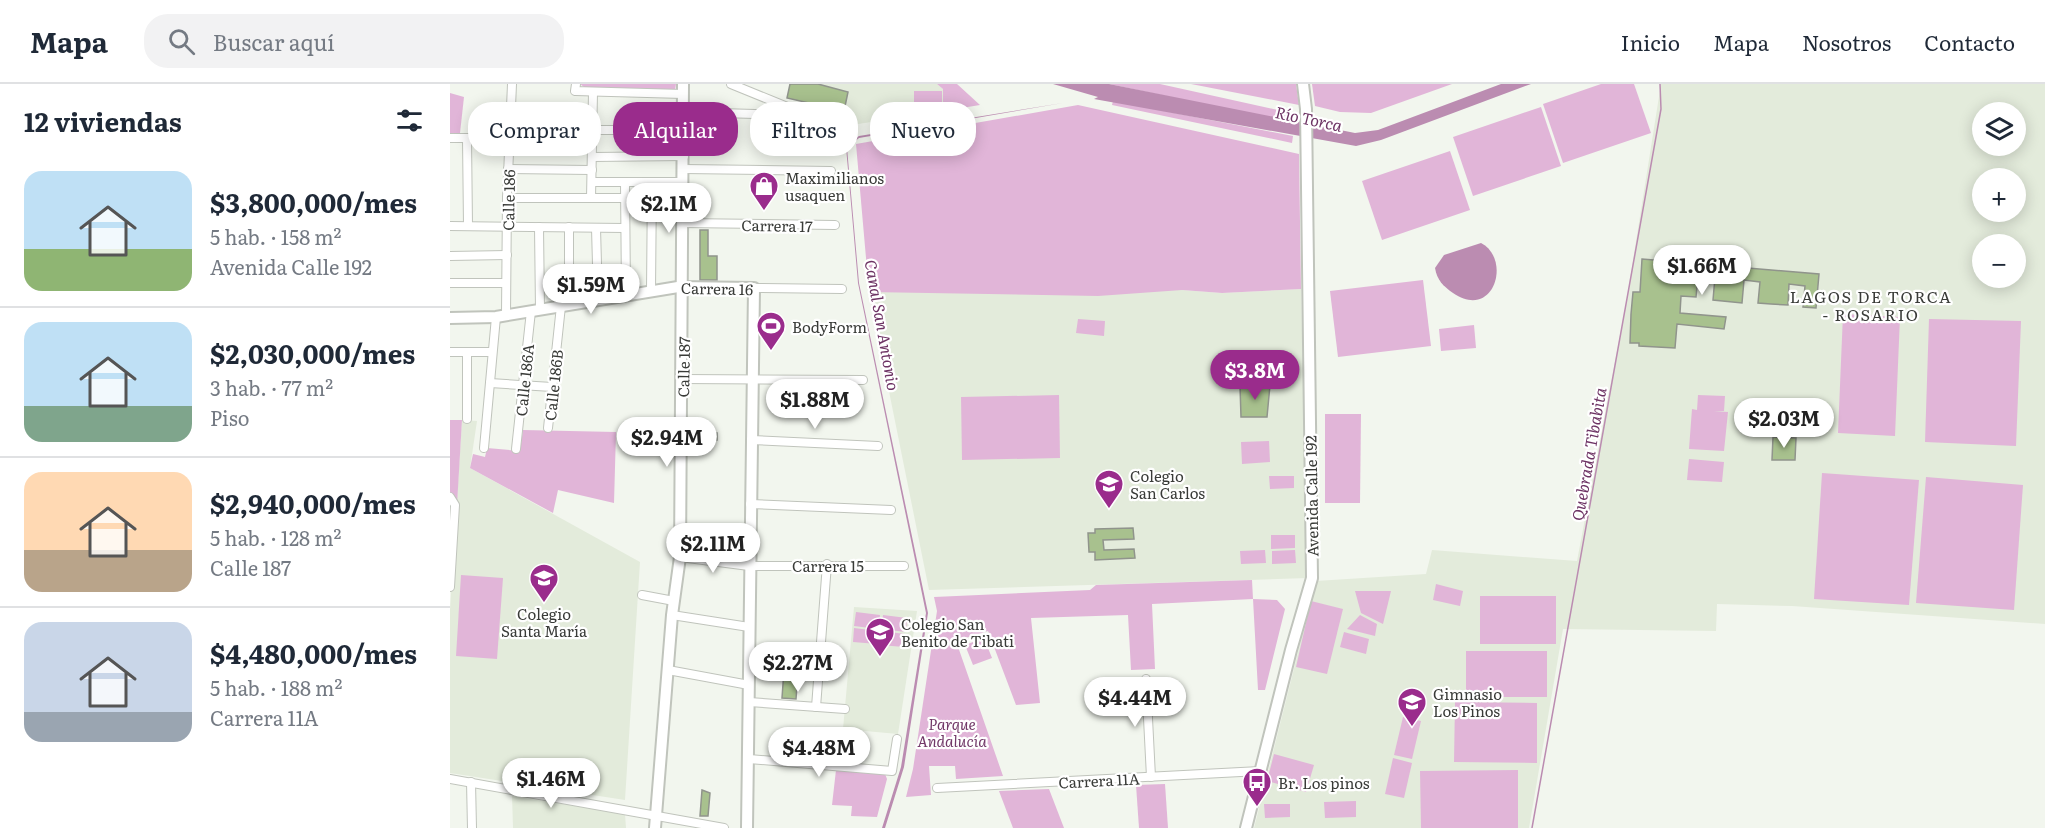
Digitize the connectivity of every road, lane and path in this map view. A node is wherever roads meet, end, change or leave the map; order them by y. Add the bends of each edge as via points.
1 (512, 84) edge
2 (731, 84) edge
3 (1303, 84) edge
4 (574, 86) edge
5 (683, 89) edge
6 (593, 92) junction
7 (511, 102) edge
8 (593, 102) edge
9 (776, 102) edge
10 (450, 138) edge
11 (467, 138) joint
12 (509, 156) edge
13 (684, 156) joint
14 (592, 157) joint
15 (508, 169) junction
16 (683, 169) junction
17 (592, 170) junction
18 (831, 171) dead end
19 (592, 182) junction
20 (625, 182) junction
21 (652, 182) junction
22 (683, 182) junction
23 (507, 198) junction
24 (591, 198) junction
25 (625, 198) junction
26 (683, 223) junction
27 (835, 225) dead end
28 (450, 226) edge
29 (468, 226) junction
30 (507, 226) junction
31 (539, 227) junction
32 (569, 227) junction
33 (596, 228) junction
34 (625, 228) junction
35 (507, 255) junction
36 (450, 256) edge
37 (450, 283) edge
38 (506, 283) junction
39 (684, 287) junction
40 (754, 288) junction
41 (842, 289) dead end
42 (651, 291) junction
43 (626, 295) junction
44 (598, 300) junction
45 (565, 305) junction
46 (536, 310) junction
47 (501, 316) junction
48 (450, 318) edge
49 (450, 352) edge
50 (467, 352) junction
51 (492, 352) junction
52 (682, 379) junction
53 (752, 380) junction
54 (863, 380) dead end
55 (490, 384) junction
56 (523, 386) junction
57 (552, 387) junction
58 (467, 419) dead end
59 (548, 428) dead end
60 (751, 440) junction
61 (878, 446) dead end
62 (484, 448) dead end
63 (516, 449) dead end
64 (452, 499) edge
65 (750, 504) junction
66 (891, 510) dead end
67 (451, 552) edge
68 (680, 557) junction
69 (827, 564) junction
70 (749, 566) junction
71 (904, 566) dead end
72 (450, 587) edge
73 (642, 595) dead end
74 (674, 601) junction
75 (672, 615) junction
76 (749, 627) junction
77 (668, 670) junction
78 (1146, 679) dead end
79 (749, 685) junction
80 (749, 702) junction
81 (816, 707) junction
82 (845, 709) dead end
83 (897, 739) dead end
84 (749, 759) junction
85 (1260, 771) junction
86 (1151, 777) junction
87 (450, 779) edge
88 (471, 782) junction
89 (937, 788) dead end
90 (656, 814) junction
91 (472, 828) edge
92 (656, 828) edge
93 (724, 828) edge
94 (747, 828) edge
95 (1246, 828) edge

1 - 7 street, Calle 186
2 - 9 street
3 - 85 street, Avenida Calle 192 via 1312,578
4 - 6 street
5 - 6 street
6 - 8 street
10 - 11 street
11 - 29 street
12 - 15 street, Calle 186
13 - 14 street
13 - 16 street, Calle 187
14 - 17 street
15 - 17 street
15 - 23 street, Calle 186
16 - 18 street
16 - 22 street, Calle 187
17 - 19 street
19 - 20 street
19 - 24 street
20 - 21 street
20 - 25 street
21 - 22 street
21 - 42 street
22 - 26 street, Calle 187
23 - 24 street
23 - 30 street, Calle 186
24 - 25 street
25 - 34 street
26 - 27 street, Carrera 17
26 - 39 street, Calle 187
28 - 29 street
29 - 30 street
30 - 31 street
30 - 35 street, Calle 186
31 - 32 street
31 - 46 street, Calle 186A
32 - 33 street
32 - 45 street, Calle 186B
33 - 34 street
33 - 44 street
34 - 43 street
35 - 36 street
35 - 38 street, Calle 186
37 - 38 street
38 - 47 street, Calle 186
39 - 40 street, Carrera 16
39 - 42 street, Carrera 16
39 - 52 street, Calle 187
40 - 41 street, Carrera 16
40 - 53 street
42 - 43 street, Carrera 16
43 - 44 street, Carrera 16
44 - 45 street, Carrera 16
45 - 46 street, Carrera 16
45 - 57 street, Calle 186B
46 - 47 street, Carrera 16
46 - 56 street, Calle 186A
47 - 48 street, Carrera 16
47 - 51 street, Calle 186
49 - 50 street
50 - 51 street
50 - 58 street
51 - 55 street, Calle 186
52 - 53 street
52 - 68 street, Calle 187
53 - 54 street
53 - 60 street
55 - 56 street
55 - 62 street, Calle 186
56 - 57 street
56 - 63 street, Calle 186A
57 - 59 street, Calle 186B
60 - 61 street
60 - 65 street
64 - 67 street
65 - 66 street
65 - 70 street
67 - 72 street
68 - 70 street, Carrera 15
68 - 74 street, Calle 187
69 - 70 street, Carrera 15
69 - 71 street, Carrera 15
69 - 81 street
70 - 76 street
73 - 74 street
74 - 75 street, Calle 187
75 - 76 street
75 - 77 street, Calle 187
76 - 79 street
77 - 79 street
77 - 90 street, Calle 187
78 - 86 street
79 - 80 street
80 - 81 street
80 - 84 street
81 - 82 street
83 - 84 street via 892,771
84 - 94 street
85 - 86 street, Carrera 11A
85 - 95 street, Avenida Calle 192
86 - 89 street, Carrera 11A
87 - 88 street
88 - 90 street
88 - 91 street
90 - 92 street, Calle 187
90 - 93 street

